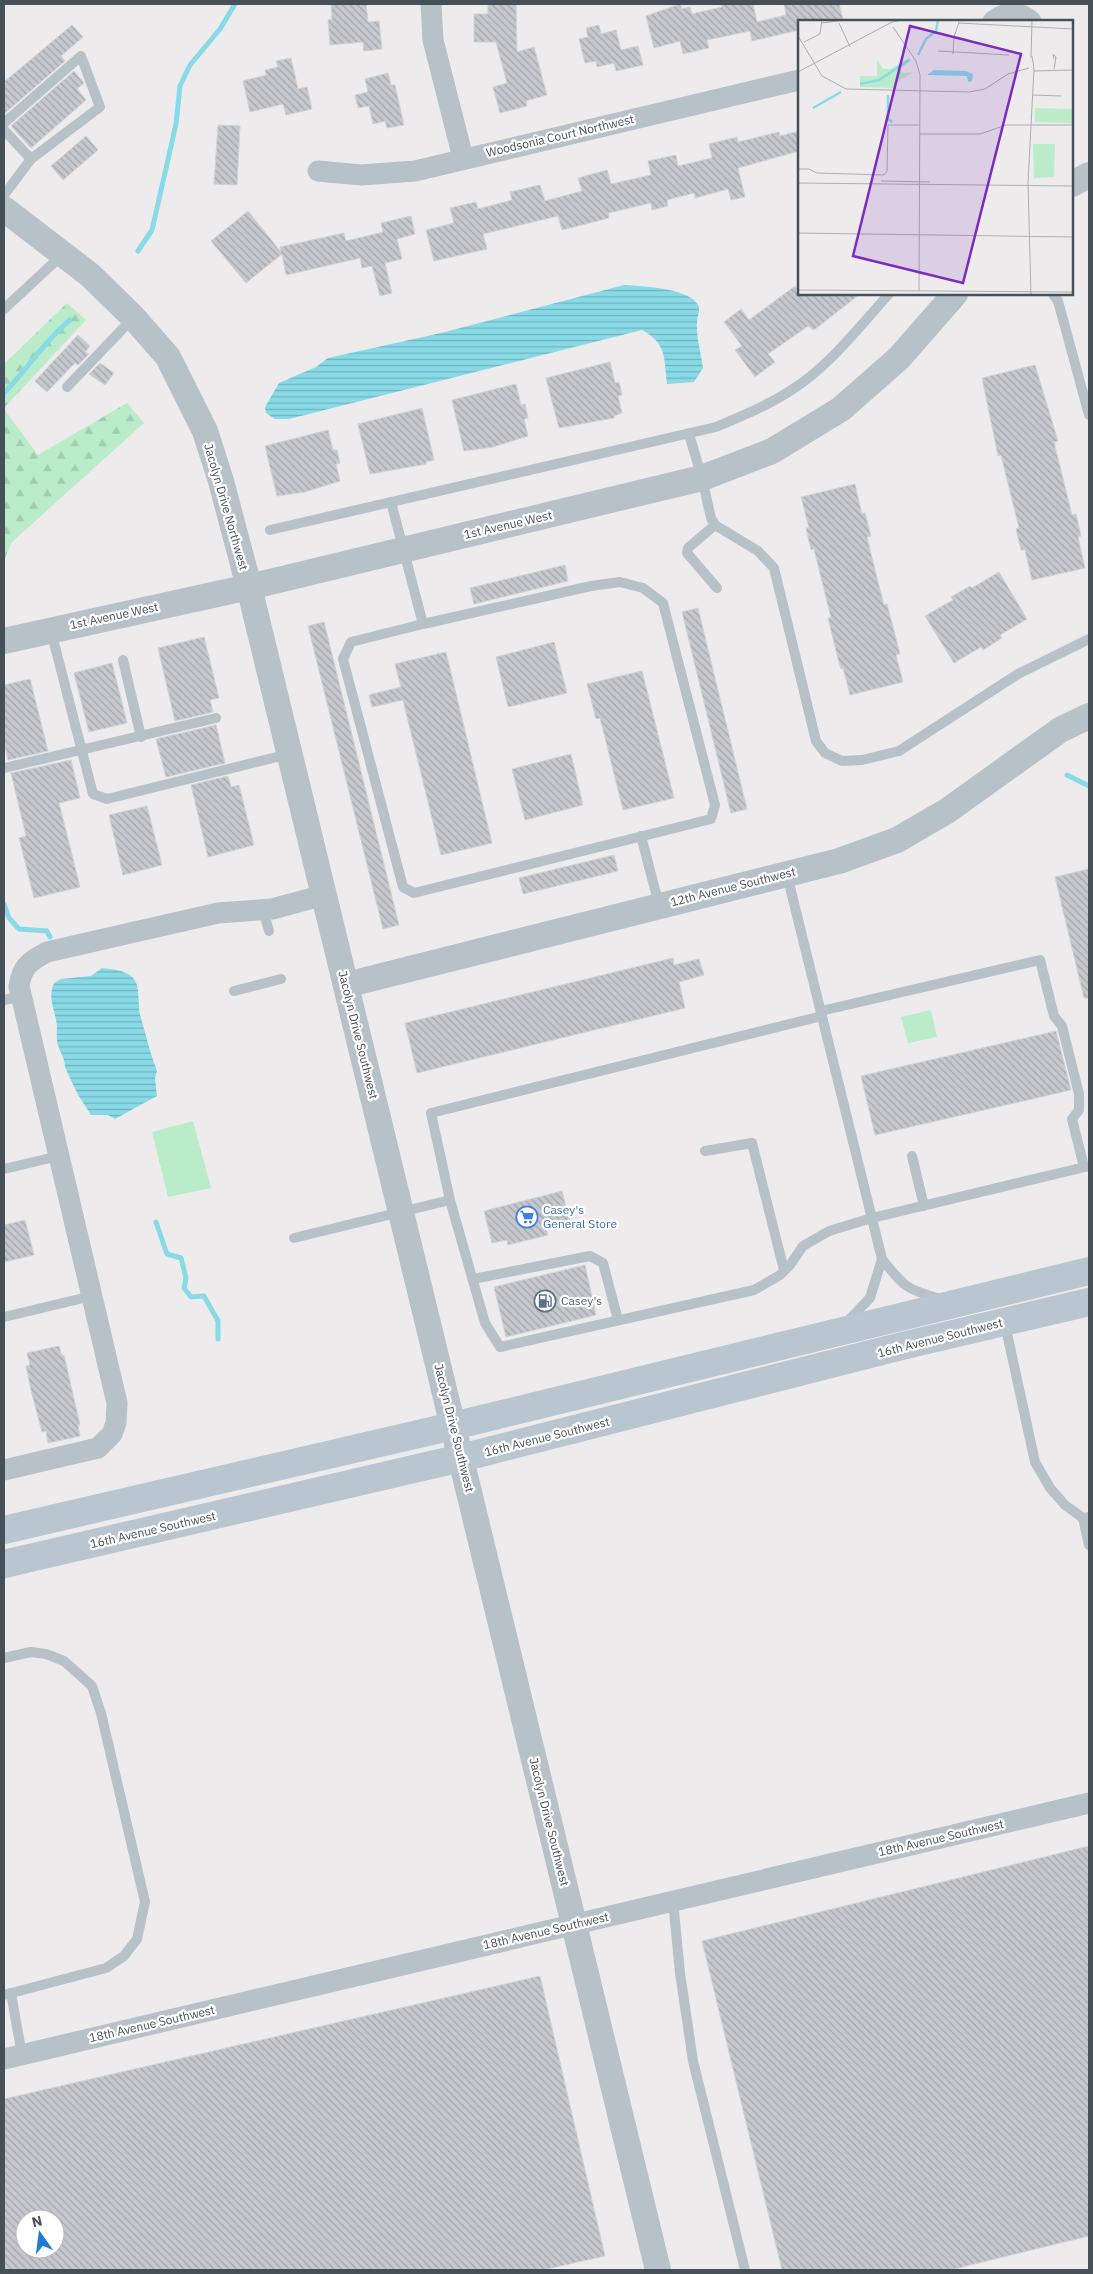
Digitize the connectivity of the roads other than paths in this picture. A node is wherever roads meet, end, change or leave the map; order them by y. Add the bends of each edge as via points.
1 (431, 4) edge
2 (994, 20) edge
3 (1029, 20) edge
4 (798, 80) edge
5 (4, 123) edge
6 (4, 130) edge
7 (463, 158) junction
8 (31, 159) junction
9 (318, 171) dead end
10 (1089, 175) edge
11 (1073, 183) edge
12 (4, 195) edge
13 (4, 209) edge
14 (63, 254) junction
15 (888, 295) edge
16 (954, 295) edge
17 (1054, 295) edge
18 (4, 308) edge
19 (133, 317) junction
20 (67, 388) dead end
21 (1089, 415) edge
22 (689, 434) junction
23 (702, 478) junction
24 (391, 502) junction
25 (716, 525) junction
26 (270, 530) dead end
27 (402, 550) junction
28 (249, 587) junction
29 (717, 588) dead end
30 (423, 624) junction
31 (51, 630) junction
32 (1089, 639) edge
33 (4, 641) edge
34 (123, 660) dead end
35 (1089, 716) edge
36 (216, 718) dead end
37 (140, 736) junction
38 (82, 751) junction
39 (290, 754) junction
40 (4, 768) edge
41 (641, 836) junction
42 (787, 874) junction
43 (324, 895) junction
44 (659, 906) junction
45 (263, 910) junction
46 (269, 931) dead end
47 (281, 979) dead end
48 (346, 984) junction
49 (234, 991) dead end
50 (13, 998) edge
51 (822, 1013) junction
52 (705, 1152) dead end
53 (59, 1156) junction
54 (912, 1156) dead end
55 (1086, 1166) edge
56 (4, 1169) edge
57 (450, 1200) junction
58 (924, 1206) junction
59 (401, 1212) junction
60 (872, 1218) junction
61 (294, 1238) dead end
62 (882, 1260) junction
63 (784, 1270) junction
64 (1089, 1270) edge
65 (473, 1279) junction
66 (92, 1296) junction
67 (1089, 1302) edge
68 (957, 1303) junction
69 (911, 1314) junction
70 (4, 1317) edge
71 (618, 1320) junction
72 (1004, 1322) junction
73 (836, 1332) junction
74 (782, 1377) junction
75 (453, 1426) junction
76 (461, 1458) junction
77 (4, 1470) edge
78 (1086, 1518) edge
79 (4, 1530) edge
80 (1089, 1546) edge
81 (4, 1564) edge
82 (4, 1658) edge
83 (1089, 1802) edge
84 (673, 1901) junction
85 (574, 1924) junction
86 (7, 1994) edge
87 (13, 2057) edge
88 (658, 2270) edge
89 (745, 2270) edge

1 - 7 street via 433,40
2 - 3 street via 1016,13
4 - 7 street, Woodsonia Court Northwest
5 - 8 lane via 81,56 100,107
6 - 8 lane
7 - 9 street, Woodsonia Court Northwest via 415,170 361,176
8 - 12 lane
10 - 11 street
13 - 14 street, Jacolyn Drive Northwest
14 - 18 lane
14 - 19 street, Jacolyn Drive Northwest
15 - 22 lane via 820,368 793,389 752,412
16 - 23 street, 1st Avenue West via 899,358 842,409 772,451
17 - 21 lane
19 - 20 lane
19 - 28 street, Jacolyn Drive Northwest via 168,357 204,431
22 - 23 lane
22 - 24 lane
23 - 25 lane via 711,518
23 - 27 street, 1st Avenue West
24 - 26 lane
24 - 27 lane
25 - 29 lane via 687,552
25 - 32 lane via 758,551 774,568 816,740 825,753 842,762 899,751 1018,674
27 - 28 street, 1st Avenue West
27 - 30 lane
28 - 31 street, 1st Avenue West
28 - 39 street, Jacolyn Drive Southwest
30 - 41 lane via 620,582 643,588 663,604 715,805 711,819
30 - 41 lane via 351,642 343,659 403,887 414,893
31 - 33 street, 1st Avenue West
31 - 38 lane
34 - 37 lane
35 - 42 street, 12th Avenue Southwest via 1060,730 948,811 897,840
36 - 37 lane
37 - 38 lane
38 - 39 lane via 93,794 107,799
38 - 40 lane
39 - 43 street, Jacolyn Drive Southwest
41 - 44 lane
42 - 44 street, 12th Avenue Southwest
42 - 51 lane
43 - 45 street
43 - 48 street, Jacolyn Drive Southwest
44 - 48 street, 12th Avenue Southwest
45 - 46 lane
45 - 50 street via 218,913 47,952 32,960 21,973
47 - 49 lane
48 - 59 street, Jacolyn Drive Southwest
50 - 53 street
51 - 55 lane via 1040,960 1054,1016 1062,1026 1079,1094 1079,1110 1072,1119
51 - 57 lane via 431,1113
51 - 60 lane
52 - 63 lane via 752,1143
53 - 56 lane
53 - 66 street
54 - 58 lane
55 - 58 lane
57 - 59 lane
57 - 65 lane
58 - 60 lane
59 - 61 lane
59 - 75 street, Jacolyn Drive Southwest
60 - 62 lane
60 - 63 lane via 816,1238 803,1246
62 - 68 lane via 902,1284 922,1294
62 - 73 lane via 870,1298
63 - 71 lane via 754,1290
64 - 68 main road
65 - 71 lane via 590,1256 603,1264
65 - 71 lane via 485,1323 500,1347
66 - 70 lane
66 - 77 street via 117,1403 112,1434 98,1448
67 - 72 main road, 16th Avenue Southwest
68 - 69 main road
69 - 73 main road
69 - 74 main road via 907,1324 897,1331 801,1354 789,1364
72 - 74 main road, 16th Avenue Southwest
72 - 78 lane via 1035,1462 1050,1488 1065,1505
73 - 75 main road
74 - 76 main road, 16th Avenue Southwest
75 - 76 street, Jacolyn Drive Southwest
75 - 79 main road
76 - 81 main road, 16th Avenue Southwest
76 - 85 street, Jacolyn Drive Southwest
78 - 80 lane
82 - 86 lane via 31,1652 46,1654 64,1660 92,1686 101,1712 145,1902 137,1939 124,1956 106,1968
83 - 84 street, 18th Avenue Southwest
84 - 85 street, 18th Avenue Southwest
84 - 89 lane via 693,2061
85 - 87 street, 18th Avenue Southwest
85 - 88 street, Jacolyn Drive Southwest
86 - 87 lane

